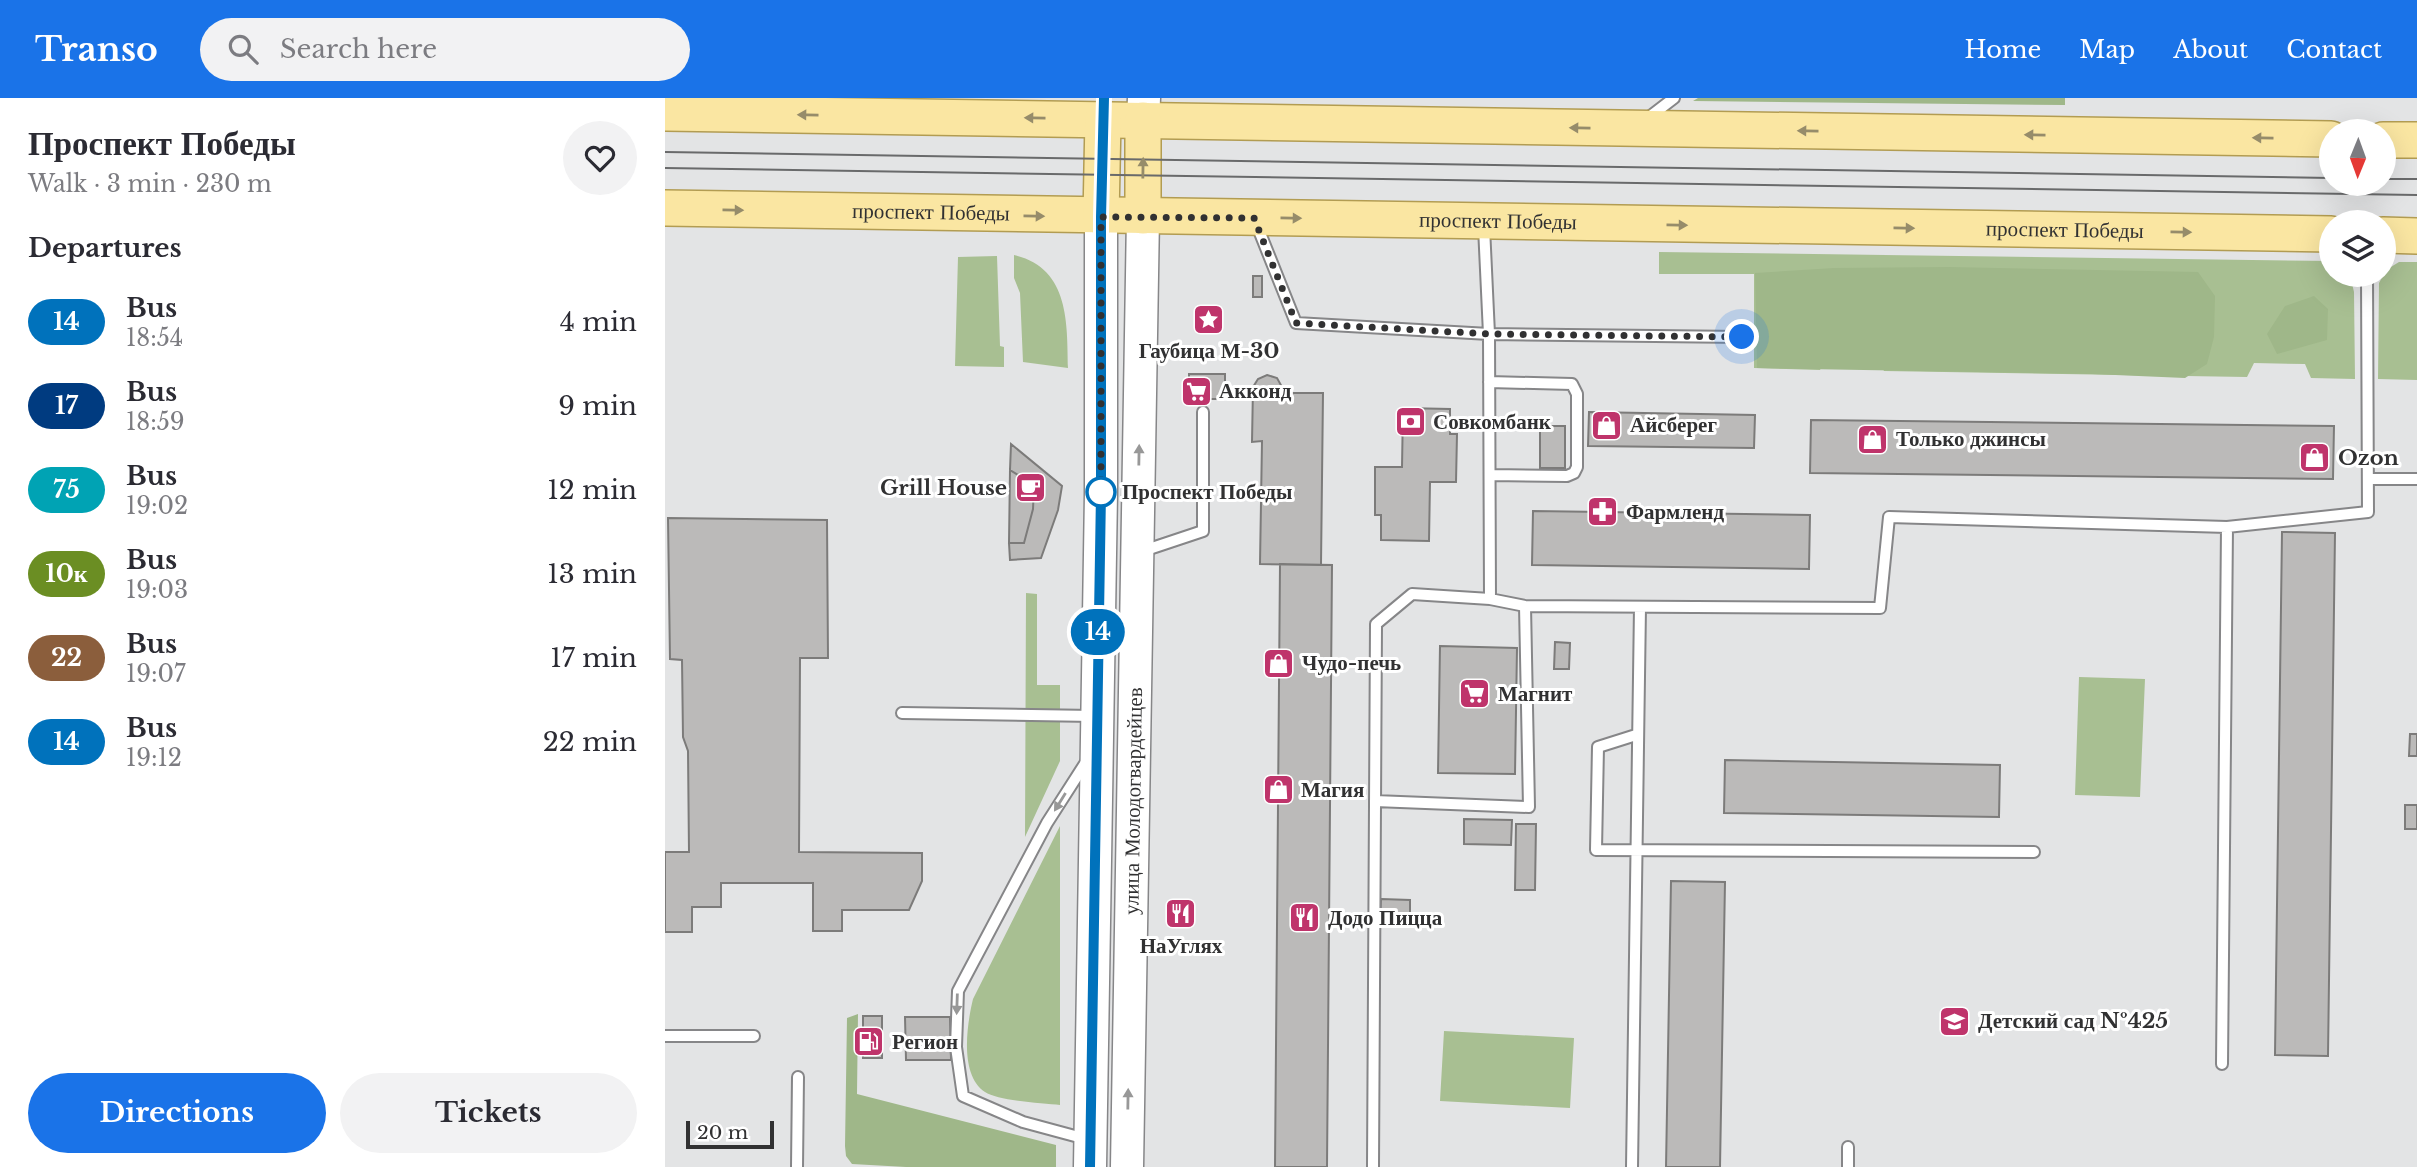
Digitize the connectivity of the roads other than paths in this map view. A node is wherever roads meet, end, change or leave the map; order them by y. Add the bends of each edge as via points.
1 (1674, 98) edge
2 (745, 106) edge
3 (1104, 109) edge
4 (1144, 109) edge
5 (665, 113) edge
6 (1635, 128) junction
7 (2319, 139) edge
8 (2396, 140) edge
9 (2417, 140) edge
10 (665, 208) edge
11 (1143, 216) junction
12 (1101, 217) junction
13 (1254, 218) junction
14 (1484, 222) junction
15 (2319, 234) edge
16 (2396, 235) edge
17 (2417, 236) edge
18 (2367, 287) edge
19 (1489, 334) junction
20 (1742, 337) dead end
21 (1489, 382) junction
22 (1203, 412) dead end
23 (1491, 475) junction
24 (2417, 479) edge
25 (2368, 480) junction
26 (2227, 527) junction
27 (1137, 553) junction
28 (1490, 598) junction
29 (1525, 606) junction
30 (1640, 607) junction
31 (902, 713) dead end
32 (1097, 730) junction
33 (1636, 736) junction
34 (1375, 801) junction
35 (1636, 850) junction
36 (2033, 852) dead end
37 (665, 1036) edge
38 (754, 1036) dead end
39 (2222, 1065) dead end
40 (798, 1077) dead end
41 (1848, 1147) dead end
42 (1090, 1154) edge
43 (797, 1167) edge
44 (1127, 1167) edge
45 (1373, 1167) edge
46 (1632, 1167) edge
47 (1848, 1167) edge

1 - 6 lane
3 -> 2 main road
2 - 5 main road
3 - 4 main road
3 - 12 main road, улица Молодогвардейцев
6 -> 4 main road
11 -> 4 main road, улица Молодогвардейцев
7 -> 6 main road
8 - 9 main road
10 -> 12 main road, проспект Победы
11 - 12 main road, проспект Победы
11 - 13 main road, проспект Победы
27 -> 11 main road, улица Молодогвардейцев
12 - 32 main road, улица Молодогвардейцев
13 -> 14 main road, проспект Победы
13 - 19 lane via 1296,323
14 -> 15 main road, проспект Победы
14 - 19 lane
16 - 17 main road
18 - 25 lane
19 - 20 lane
19 - 21 lane
21 - 23 lane
21 - 23 lane via 1572,384 1577,394 1574,473
22 - 27 lane via 1203,531
23 - 28 lane
24 - 25 lane
25 - 26 lane via 2368,512
26 - 30 lane via 1889,517 1880,608
26 - 39 lane
44 -> 27 main road, улица Молодогвардейцев
28 - 29 lane
28 - 34 lane via 1412,594 1376,624
29 - 30 lane
29 - 34 lane via 1529,807
30 - 33 lane
31 - 32 lane
32 - 42 main road, улица Молодогвардейцев
32 -> 42 lane via 958,991 956,1047 963,1096
33 - 35 lane
33 - 35 lane via 1598,747 1596,850
34 - 45 lane
35 - 36 lane
35 - 46 lane
37 - 38 lane
40 - 43 lane
41 - 47 lane

